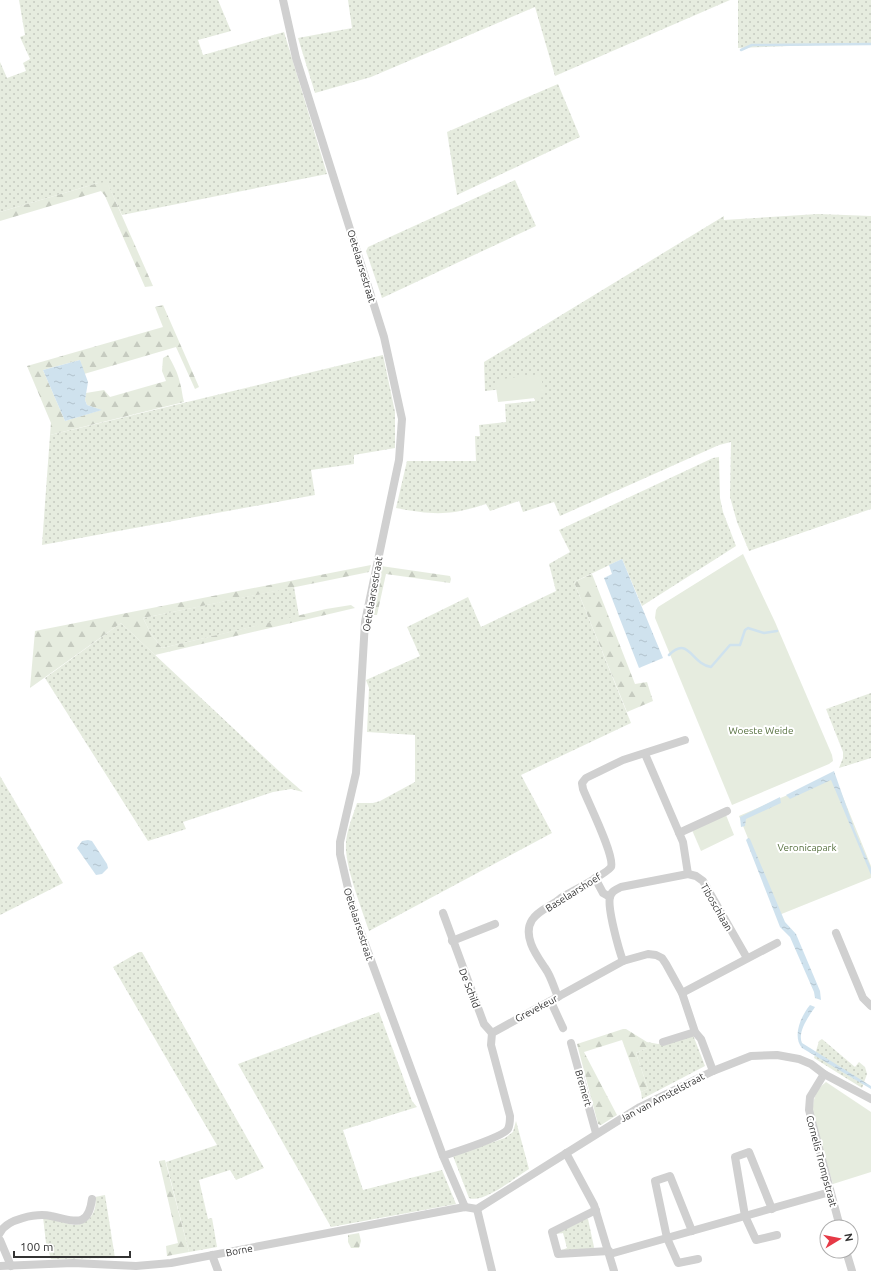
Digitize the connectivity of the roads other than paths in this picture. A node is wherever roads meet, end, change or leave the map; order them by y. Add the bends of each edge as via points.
1 (283, 0) edge
2 (685, 740) dead end
3 (645, 754) junction
4 (727, 811) dead end
5 (679, 834) junction
6 (688, 874) junction
7 (595, 878) junction
8 (610, 897) junction
9 (443, 913) dead end
10 (495, 924) dead end
11 (836, 933) dead end
12 (452, 941) junction
13 (777, 943) dead end
14 (746, 958) junction
15 (623, 961) junction
16 (682, 993) junction
17 (554, 999) junction
18 (871, 1006) edge
19 (563, 1028) dead end
20 (695, 1032) junction
21 (492, 1033) junction
22 (663, 1042) dead end
23 (571, 1043) dead end
24 (713, 1071) junction
25 (824, 1074) junction
26 (871, 1099) edge
27 (596, 1133) junction
28 (566, 1153) junction
29 (444, 1156) junction
30 (830, 1192) junction
31 (92, 1199) dead end
32 (465, 1207) junction
33 (477, 1209) junction
34 (772, 1209) junction
35 (596, 1210) junction
36 (745, 1216) junction
37 (838, 1219) edge
38 (692, 1231) junction
39 (0, 1233) edge
40 (777, 1235) dead end
41 (667, 1238) junction
42 (0, 1240) edge
43 (609, 1253) junction
44 (212, 1255) junction
45 (698, 1259) dead end
46 (848, 1259) edge
47 (0, 1266) edge
48 (11, 1266) junction
49 (136, 1269) edge
50 (218, 1271) edge
51 (492, 1271) edge
52 (614, 1271) edge
53 (852, 1271) edge

1 - 29 street, Oetelaarsestraat via 296,58 384,337 402,419 399,460 365,622 356,773 340,842 340,854 354,914
2 - 3 street, Baselaarshoef
3 - 5 street
3 - 7 street, Baselaarshoef via 623,760 582,782 611,862 607,871
4 - 5 street
5 - 6 street via 683,842
6 - 8 street via 621,887 615,889
6 - 14 street, Tiboschlaan via 703,881
7 - 8 street via 603,894
7 - 17 street, Baselaarshoef via 538,914 528,929 538,960 546,969
8 - 15 street via 618,950
9 - 12 street, De Schild
10 - 12 street
11 - 18 street via 863,998
12 - 21 street, De Schild via 484,1024
13 - 14 street
14 - 16 street
15 - 16 street, Grevekeur via 648,954 662,958
15 - 17 street, Grevekeur
16 - 20 street, Grevekeur
17 - 19 street
17 - 21 street, Grevekeur
20 - 22 street
20 - 24 street, Grevekeur via 701,1039
21 - 29 street via 491,1045 510,1116 508,1128 499,1135
23 - 27 street, Bremert
24 - 25 street, Jan van Amstelstraat via 751,1056 778,1055 799,1059
24 - 27 street, Jan van Amstelstraat via 662,1095
25 - 26 street, Jan van Amstelstraat
25 - 30 street, Cornelis Trompstraat via 810,1097 809,1110
27 - 28 street, Jan van Amstelstraat
28 - 33 street, Jan van Amstelstraat
28 - 35 street
29 - 32 street, Oetelaarsestraat
30 - 34 street
30 - 37 street, Cornelis Trompstraat
31 - 39 street via 90,1213 86,1218 68,1221 49,1215 23,1218 8,1223
32 - 33 street
32 - 44 street, Borne
33 - 51 street
34 - 36 street
34 - 36 street via 750,1152 735,1157
35 - 43 street
35 - 43 street via 552,1232 558,1254
36 - 38 street
36 - 40 street via 756,1240
38 - 41 street
38 - 41 street via 670,1176 655,1181
41 - 43 street
41 - 45 street via 678,1263
42 - 48 street
43 - 52 street
44 - 49 street, Borne
44 - 50 street
46 - 53 street
47 - 48 street, Borne
48 - 49 street, Borne via 73,1263

